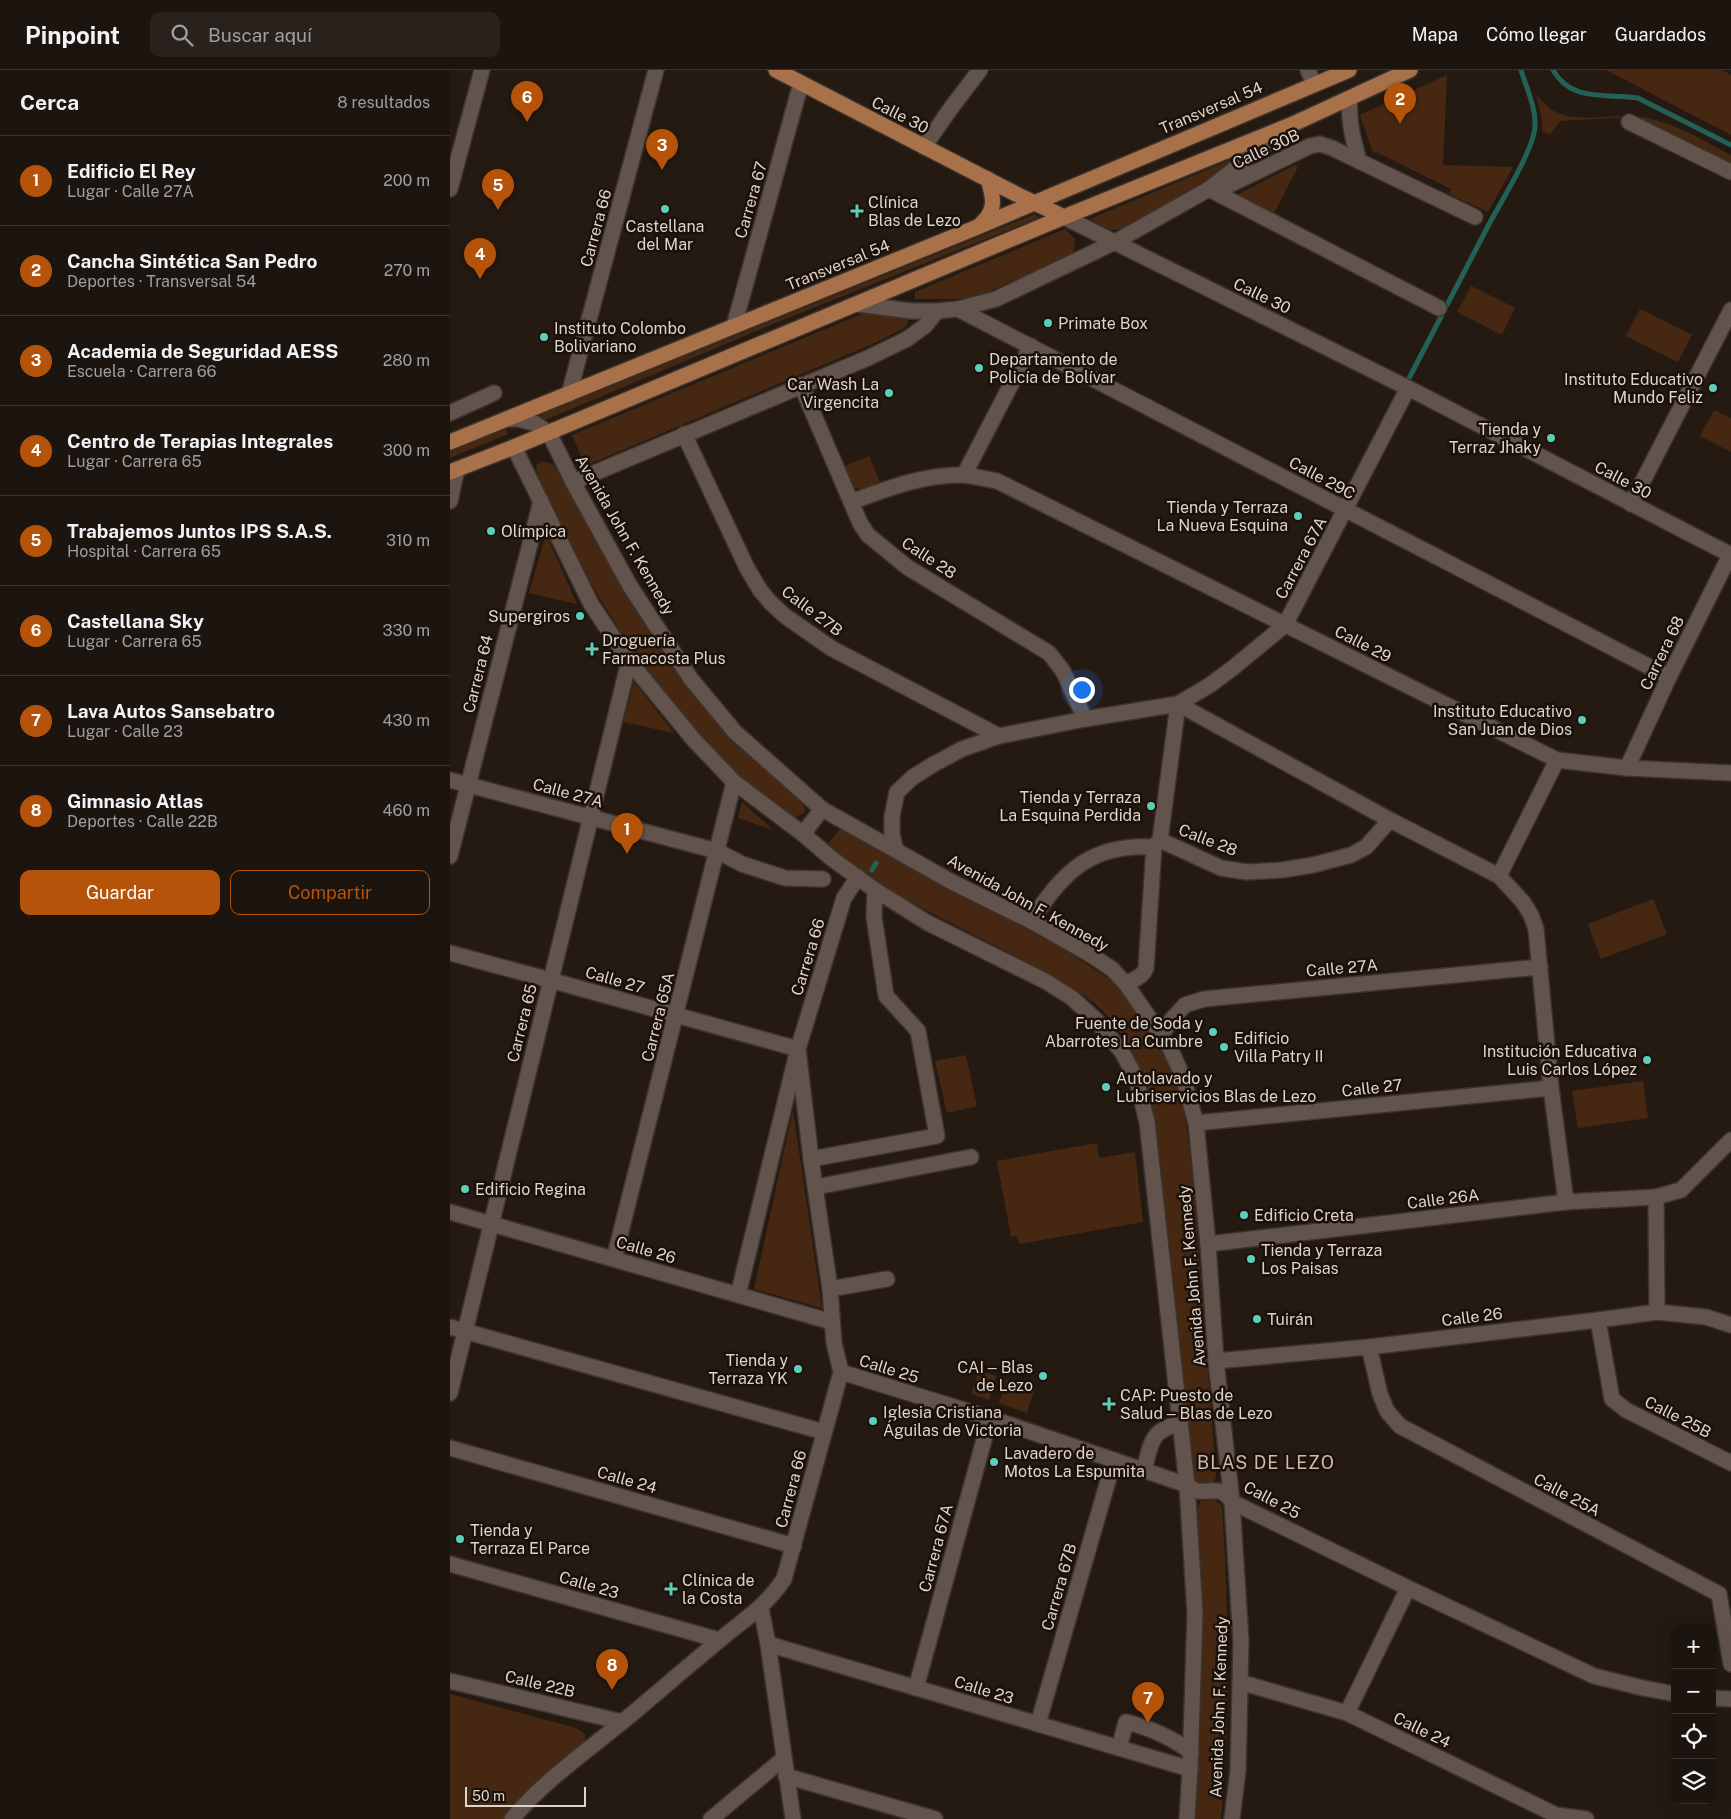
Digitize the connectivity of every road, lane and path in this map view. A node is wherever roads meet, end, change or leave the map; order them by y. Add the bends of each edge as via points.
1 (482, 70) edge
2 (656, 70) edge
3 (776, 70) edge
4 (980, 70) edge
5 (1308, 70) edge
6 (1348, 70) edge
7 (1410, 70) edge
8 (801, 83) junction
9 (1314, 84) junction
10 (1350, 98) junction
11 (1629, 122) dead end
12 (1292, 124) junction
13 (924, 147) junction
14 (1359, 161) junction
15 (1731, 172) edge
16 (988, 179) junction
17 (450, 189) edge
18 (1212, 191) junction
19 (1032, 202) junction
20 (1064, 217) junction
21 (1475, 217) dead end
22 (975, 228) junction
23 (1115, 242) junction
24 (857, 304) junction
25 (1439, 308) dead end
26 (958, 309) junction
27 (1731, 310) edge
28 (936, 311) junction
29 (734, 326) junction
30 (1031, 346) junction
31 (801, 385) junction
32 (1408, 388) junction
33 (494, 393) dead end
34 (569, 394) junction
35 (450, 413) edge
36 (507, 419) junction
37 (549, 432) junction
38 (684, 434) junction
39 (450, 442) edge
40 (514, 447) junction
41 (454, 470) edge
42 (964, 475) junction
43 (573, 482) junction
44 (541, 501) junction
45 (450, 502) edge
46 (851, 502) junction
47 (1631, 504) junction
48 (1345, 510) junction
49 (1731, 555) edge
50 (1285, 625) junction
51 (629, 661) junction
52 (1669, 677) junction
53 (1178, 704) junction
54 (1085, 719) junction
55 (999, 736) junction
56 (1557, 760) junction
57 (1627, 768) junction
58 (1731, 773) edge
59 (450, 780) edge
60 (734, 782) junction
61 (468, 784) junction
62 (822, 809) junction
63 (591, 817) junction
64 (1390, 820) junction
65 (803, 834) junction
66 (1157, 844) junction
67 (896, 850) junction
68 (717, 851) junction
69 (450, 856) edge
70 (855, 875) junction
71 (1500, 876) junction
72 (824, 879) dead end
73 (875, 890) junction
74 (1031, 921) junction
75 (450, 953) edge
76 (1540, 967) junction
77 (550, 980) junction
78 (1126, 984) junction
79 (676, 1016) junction
80 (1162, 1034) junction
81 (798, 1050) junction
82 (1551, 1088) junction
83 (1196, 1123) junction
84 (1731, 1140) edge
85 (972, 1156) dead end
86 (811, 1159) junction
87 (816, 1188) junction
88 (1656, 1197) junction
89 (1566, 1202) junction
90 (450, 1212) edge
91 (490, 1224) junction
92 (1208, 1244) junction
93 (614, 1259) junction
94 (887, 1279) dead end
95 (830, 1289) junction
96 (738, 1295) junction
97 (1657, 1312) junction
98 (1598, 1320) junction
99 (832, 1322) junction
100 (1731, 1325) edge
101 (457, 1329) edge
102 (1370, 1347) junction
103 (1216, 1361) junction
104 (841, 1372) junction
105 (450, 1393) edge
106 (990, 1418) junction
107 (1180, 1424) junction
108 (824, 1432) junction
109 (450, 1448) edge
110 (1114, 1460) junction
111 (1731, 1463) edge
112 (1144, 1470) junction
113 (1193, 1488) junction
114 (1232, 1502) junction
115 (794, 1546) junction
116 (450, 1564) edge
117 (1408, 1588) junction
118 (1725, 1591) edge
119 (760, 1608) junction
120 (719, 1640) junction
121 (768, 1644) junction
122 (1731, 1664) edge
123 (450, 1681) edge
124 (1240, 1682) junction
125 (916, 1688) junction
126 (1671, 1693) edge
127 (1716, 1698) edge
128 (1731, 1699) edge
129 (1347, 1713) junction
130 (622, 1722) junction
131 (1038, 1724) junction
132 (1119, 1748) junction
133 (1190, 1752) junction
134 (783, 1759) junction
135 (1190, 1769) junction
136 (786, 1776) junction
137 (1555, 1817) edge
138 (512, 1819) edge
139 (711, 1819) edge
140 (793, 1819) edge
141 (935, 1819) edge
142 (1187, 1819) edge
143 (1232, 1819) edge
144 (1586, 1819) edge

1 - 17 street
2 - 34 street, Carrera 66
3 - 8 main road, Calle 30
4 - 13 street
5 - 9 street
6 - 9 main road, Transversal 54
7 - 10 main road
8 - 13 main road, Calle 30
8 - 29 street, Carrera 67
9 - 19 main road, Transversal 54
10 - 12 main road
10 - 14 street via 1350,132
11 - 15 street
12 - 18 street
12 - 20 main road
13 - 16 main road, Calle 30
14 - 18 street, Calle 30B via 1326,145 1315,145
14 - 21 street, Calle 30B
16 - 19 main road, Calle 30
16 - 22 main road via 994,203 991,213
18 - 23 street
18 - 25 street
19 - 20 main road, Calle 30
19 - 22 main road, Transversal 54
20 - 23 street, Calle 30
20 - 24 main road
22 - 29 main road, Transversal 54
23 - 26 street via 996,298
23 - 32 street, Calle 30
24 - 28 street
24 - 37 main road
26 - 28 street
26 - 30 street, Calle 29C
27 - 47 street
28 - 31 street via 925,326 907,339
29 - 34 main road, Transversal 54
30 - 42 street
30 - 48 street, Calle 29C
31 - 38 street
31 - 46 street, Calle 28
32 - 47 street, Calle 30
32 - 48 street, Carrera 67A
33 - 35 street
34 - 36 main road, Transversal 54
36 - 37 street via 534,423
36 - 39 main road, Transversal 54
37 - 40 main road
37 - 43 street, Avenida John F. Kennedy
38 - 43 street
38 - 55 street, Calle 27B via 747,568 771,603 831,648
40 - 41 main road
40 - 44 street, Avenida John F. Kennedy
41 - 45 street
42 - 46 street, Calle 29 via 904,484
42 - 50 street, Calle 29 via 997,481
43 - 62 street, Avenida John F. Kennedy via 630,586 691,679 735,732
44 - 51 street, Avenida John F. Kennedy via 589,602
44 - 61 street, Carrera 64
46 - 54 street, Calle 28 via 868,535 907,567 1049,653 1063,671
47 - 49 street, Calle 30
48 - 50 street, Carrera 67A
48 - 52 street, Calle 29C
49 - 52 street, Carrera 68
50 - 53 street, Carrera 67A via 1210,684
50 - 56 street, Calle 29
51 - 60 street, Avenida John F. Kennedy via 676,720
51 - 63 street, Carrera 65
52 - 57 street, Carrera 68
53 - 54 street
53 - 64 street
53 - 66 street
54 - 55 street
55 - 67 street via 955,752 903,785 897,792 892,816
56 - 57 street, Calle 29
56 - 71 street
57 - 58 street, Calle 29
59 - 61 street, Calle 27A
60 - 65 street, Avenida John F. Kennedy
60 - 68 street, Carrera 65A
61 - 63 street, Calle 27A
61 - 69 street, Carrera 64
62 - 65 street
62 - 67 street, Avenida John F. Kennedy
63 - 68 street, Calle 27A
63 - 77 street, Carrera 65
64 - 66 street, Calle 28 via 1366,847 1351,855 1282,870 1246,872 1221,868
64 - 71 street
65 - 70 street, Avenida John F. Kennedy
66 - 74 street, Calle 28 via 1094,856 1071,871 1050,892
66 - 78 street via 1146,968 1144,973
67 - 74 street, Avenida John F. Kennedy
68 - 72 street, Calle 27A via 742,864 785,878
68 - 79 street, Carrera 65A
70 - 73 street, Avenida John F. Kennedy
70 - 81 street, Carrera 66 via 844,898
71 - 76 street via 1531,915 1536,929
73 - 86 street via 874,917 886,996 918,1031 937,1136
73 - 107 street, Avenida John F. Kennedy via 928,923 1045,981 1072,998 1096,1020 1122,1052 1136,1078 1147,1122
74 - 78 street, Avenida John F. Kennedy via 1091,955 1112,969
75 - 77 street, Calle 27
76 - 80 street, Calle 27A via 1204,999 1185,1005
76 - 82 street
77 - 79 street, Calle 27
77 - 91 street, Carrera 65
78 - 80 street, Avenida John F. Kennedy
79 - 81 street, Calle 27
79 - 93 street, Carrera 65A
80 - 83 street, Avenida John F. Kennedy via 1183,1077
81 - 86 street, Carrera 66
81 - 96 street, Carrera 66
82 - 83 street, Calle 27
82 - 89 street
83 - 92 street, Avenida John F. Kennedy
84 - 88 street, Calle 26A via 1681,1190
85 - 87 street
86 - 87 street, Carrera 66
87 - 95 street, Carrera 66
88 - 89 street, Calle 26A
88 - 97 street
89 - 92 street, Calle 26A
90 - 91 street, Calle 26
91 - 93 street, Calle 26
91 - 101 street, Carrera 65
92 - 103 street, Avenida John F. Kennedy
93 - 96 street, Calle 26
94 - 95 street
95 - 99 street, Carrera 66
96 - 99 street, Calle 26
97 - 98 street, Calle 26
97 - 100 street, Calle 26 via 1706,1317
98 - 102 street, Calle 26
98 - 111 street, Calle 25B via 1612,1399 1626,1410
99 - 104 street, Carrera 66 via 835,1355
101 - 105 street, Carrera 65
101 - 108 street
102 - 103 street, Calle 26
102 - 118 street, Calle 25A via 1380,1394 1387,1411 1400,1426
103 - 114 street, Avenida John F. Kennedy
104 - 106 street, Calle 25
104 - 108 street, Carrera 66
106 - 110 street, Calle 25
106 - 125 street, Carrera 67A
107 - 112 street via 1167,1426 1154,1437
107 - 113 street, Avenida John F. Kennedy
108 - 115 street, Carrera 66
109 - 115 street, Calle 24
110 - 112 street, Calle 25
110 - 131 street, Carrera 67B
112 - 113 street, Calle 25
113 - 114 street, Calle 25 via 1225,1492
113 - 133 street, Avenida John F. Kennedy via 1195,1613
114 - 117 street, Calle 25
114 - 124 street, Avenida John F. Kennedy via 1241,1641
115 - 119 street, Carrera 66 via 784,1579
116 - 120 street, Calle 23
117 - 126 street, Calle 25 via 1594,1676
117 - 129 street
118 - 122 street
119 - 120 street, Carrera 66
119 - 121 street
120 - 130 street, Carrera 66
121 - 125 street, Calle 23
121 - 134 street
123 - 130 street, Calle 22B
124 - 129 street, Calle 24
124 - 143 street, Avenida John F. Kennedy via 1238,1770
125 - 131 street, Calle 23
127 - 128 street
129 - 137 street, Calle 24
130 - 138 street, Carrera 66 via 583,1753
131 - 132 street, Calle 23
132 - 133 street via 1126,1722 1156,1731
132 - 135 street, Calle 23
133 - 135 street, Avenida John F. Kennedy
134 - 136 street
134 - 139 street
135 - 142 street, Avenida John F. Kennedy
136 - 140 street
136 - 141 street
137 - 144 street, Calle 24

